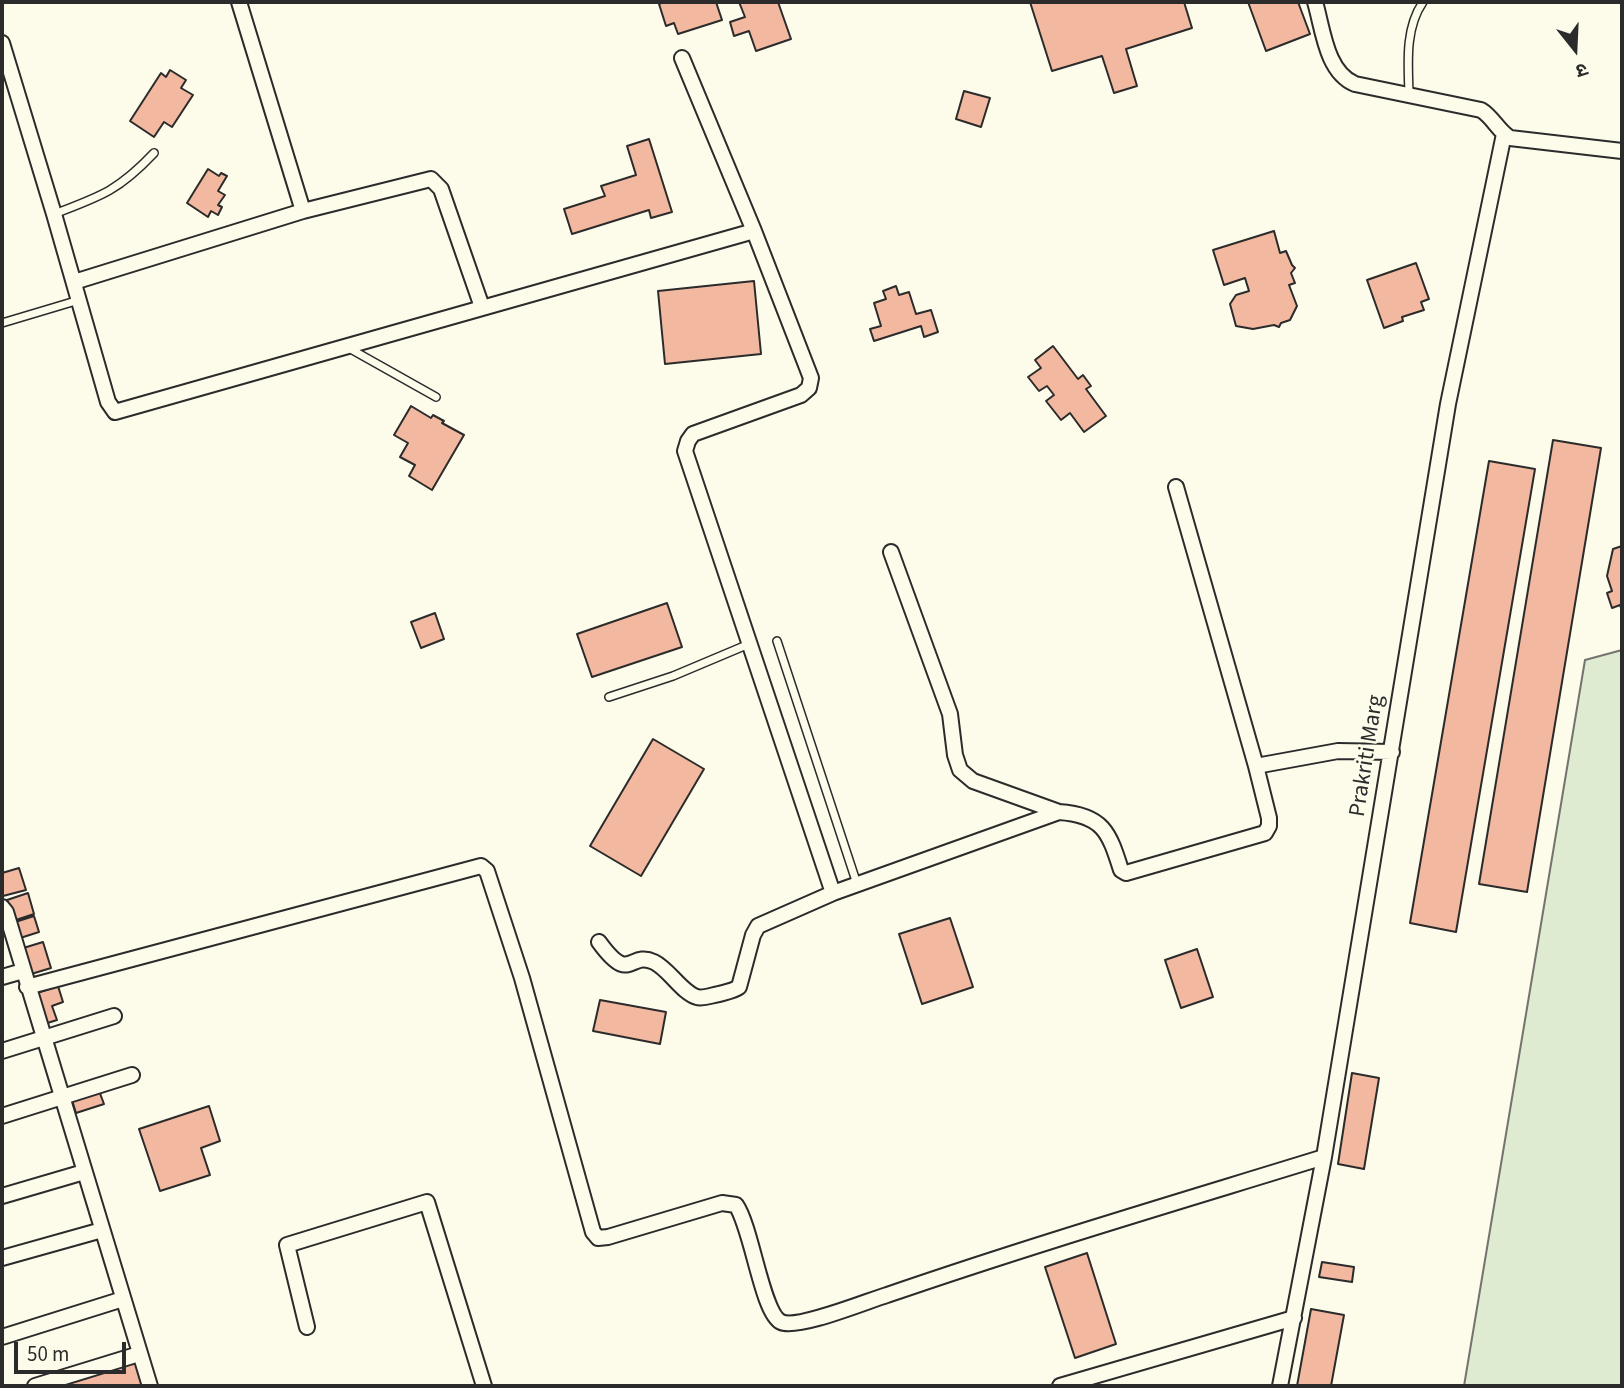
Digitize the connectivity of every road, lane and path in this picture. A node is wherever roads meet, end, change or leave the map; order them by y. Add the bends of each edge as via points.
1 (239, 2) edge
2 (1315, 2) edge
3 (1423, 2) edge
4 (2, 43) edge
5 (682, 58) dead end
6 (1409, 93) junction
7 (1504, 134) junction
8 (1622, 151) edge
9 (154, 153) dead end
10 (303, 211) junction
11 (54, 214) junction
12 (754, 231) junction
13 (74, 282) junction
14 (79, 300) junction
15 (482, 307) junction
16 (2, 323) edge
17 (347, 346) junction
18 (436, 397) dead end
19 (1176, 487) dead end
20 (891, 552) dead end
21 (777, 640) dead end
22 (749, 644) junction
23 (609, 697) dead end
24 (1392, 752) junction
25 (1256, 766) junction
26 (1059, 812) junction
27 (856, 884) junction
28 (833, 893) junction
29 (2, 906) edge
30 (599, 942) dead end
31 (23, 971) junction
32 (2, 977) edge
33 (27, 987) junction
34 (114, 1016) dead end
35 (43, 1038) junction
36 (2, 1051) edge
37 (132, 1075) dead end
38 (61, 1097) junction
39 (2, 1116) edge
40 (1324, 1157) junction
41 (84, 1172) junction
42 (2, 1196) edge
43 (102, 1230) junction
44 (2, 1258) edge
45 (124, 1299) junction
46 (1294, 1318) junction
47 (307, 1326) dead end
48 (2, 1337) edge
49 (139, 1354) junction
50 (35, 1386) edge
51 (150, 1386) edge
52 (484, 1386) edge
53 (1060, 1386) edge
54 (1280, 1386) edge

1 - 10 street
2 - 6 street via 1333,62 1345,79
3 - 6 lane via 1410,33
4 - 11 street
5 - 12 street
6 - 7 street via 1481,110
7 - 8 street
7 - 24 street, Prakriti Marg via 1448,404
9 - 11 lane via 118,187
10 - 13 street
10 - 15 street via 423,180 435,181
11 - 13 street
12 - 15 street
12 - 22 street via 811,384 801,395 693,435 685,451
13 - 14 street
14 - 16 lane
14 - 17 street via 108,402 115,412
15 - 17 street
17 - 18 lane
19 - 25 street
20 - 26 street via 950,714 960,770 973,781
21 - 27 lane
22 - 23 lane
22 - 28 street
24 - 25 street via 1338,751
24 - 40 street, Prakriti Marg
25 - 26 street via 1269,818 1265,833 1126,873 1101,825
26 - 27 street
27 - 28 street
28 - 30 street via 758,926 740,987 708,996 691,994 652,961 614,962
29 - 31 street
31 - 32 street
31 - 33 street
33 - 35 street
33 - 40 street via 481,866 487,871 522,978 593,1232 598,1238 608,1237 722,1203 736,1205 772,1314 793,1325
34 - 35 street
35 - 36 street
35 - 38 street
37 - 38 street
38 - 39 street
38 - 41 street
40 - 46 street, Prakriti Marg
41 - 42 street
41 - 43 street
43 - 44 street
43 - 45 street
45 - 48 street
45 - 49 street
46 - 53 street
46 - 54 street, Prakriti Marg
47 - 52 street via 287,1245 427,1202
49 - 50 street
49 - 51 street

